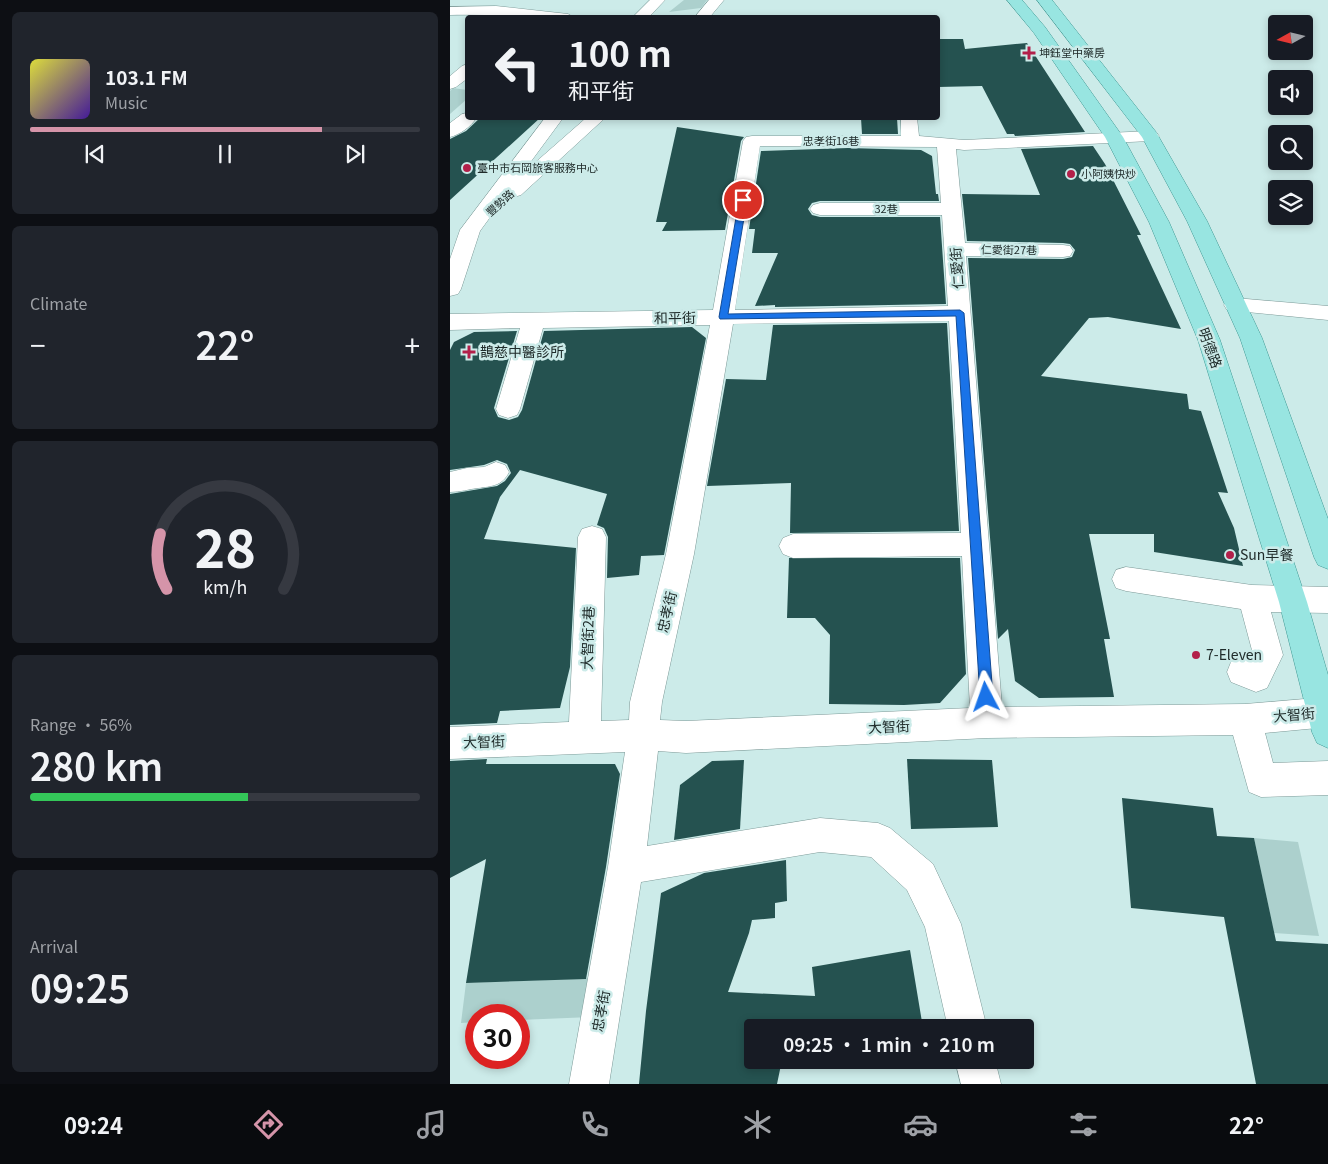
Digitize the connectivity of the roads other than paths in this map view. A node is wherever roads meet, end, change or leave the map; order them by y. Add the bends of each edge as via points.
1 (658, 0) edge
2 (717, 0) edge
3 (1014, 0) edge
4 (1044, 0) edge
5 (450, 10) edge
6 (526, 11) edge
7 (550, 15) edge
8 (642, 15) edge
9 (704, 15) edge
10 (465, 72) edge
11 (450, 84) edge
12 (465, 116) edge
13 (552, 120) edge
14 (594, 120) edge
15 (909, 129) edge
16 (450, 132) edge
17 (1150, 136) junction
18 (1114, 137) junction
19 (752, 141) joint
20 (946, 142) junction
21 (820, 209) dead end
22 (952, 209) junction
23 (470, 230) junction
24 (955, 249) junction
25 (450, 250) edge
26 (1063, 250) dead end
27 (450, 289) edge
28 (1235, 305) junction
29 (960, 313) junction
30 (1328, 313) edge
31 (723, 317) junction
32 (534, 320) junction
33 (450, 322) edge
34 (508, 409) dead end
35 (496, 472) dead end
36 (450, 482) edge
37 (592, 537) dead end
38 (974, 544) junction
39 (794, 546) dead end
40 (1328, 557) edge
41 (1126, 579) dead end
42 (1253, 598) junction
43 (1328, 600) edge
44 (1293, 602) junction
45 (1242, 672) dead end
46 (1245, 719) junction
47 (1326, 719) edge
48 (987, 723) junction
49 (643, 735) junction
50 (584, 738) junction
51 (450, 743) edge
52 (1328, 778) edge
53 (626, 867) junction
54 (966, 1019) edge
55 (978, 1069) edge
56 (588, 1084) edge
57 (981, 1084) edge

1 - 8 street
2 - 9 street
3 - 18 main road, 明德路 via 1040,30
4 - 17 main road
5 - 6 street
6 - 7 street
10 - 11 street
12 - 16 street
13 - 23 street
14 - 23 street, 豐勢路
15 - 19 street, 忠孝街16巷
15 - 20 street
17 - 18 street
17 - 28 main road via 1197,221
18 - 20 street via 964,145
18 - 44 main road, 明德路 via 1159,222 1209,340
19 - 31 street, 忠孝街
20 - 22 street, 仁愛街
21 - 22 street, 32巷
22 - 24 street, 仁愛街
23 - 25 street, 豐勢路
23 - 27 street
24 - 26 street, 仁愛街27巷
24 - 29 street, 仁愛街
28 - 30 street
28 - 40 main road via 1251,338
29 - 31 street, 和平街
29 - 38 street, 仁愛街
31 - 32 street, 和平街
31 - 49 street, 忠孝街 via 680,554 646,702
32 - 33 street, 和平街
32 - 34 street
35 - 36 street via 489,477
37 - 50 street, 大智街2巷
38 - 39 street
38 - 48 street, 仁愛街
41 - 42 street
42 - 44 street
42 - 45 street via 1268,655 1256,678
43 - 44 street
44 - 47 main road, 明德路
46 - 47 street, 大智街
46 - 48 street, 大智街
46 - 52 street via 1261,780
48 - 49 street, 大智街 via 686,737
49 - 50 street, 大智街
49 - 53 street, 忠孝街
50 - 51 street, 大智街
53 - 54 street via 820,835 878,840 920,876 943,924
53 - 56 street, 忠孝街
55 - 57 street

